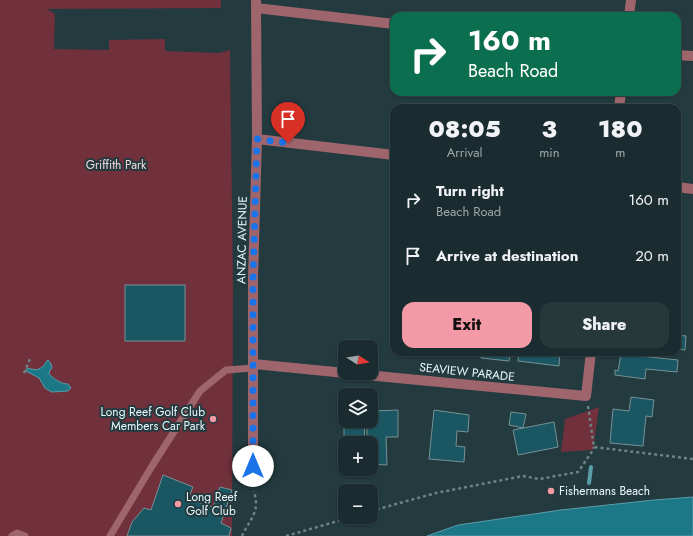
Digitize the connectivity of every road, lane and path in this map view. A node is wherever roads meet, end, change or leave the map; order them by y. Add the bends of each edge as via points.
1 (631, 0) edge
2 (256, 4) edge
3 (630, 12) edge
4 (390, 23) edge
5 (681, 55) edge
6 (693, 56) edge
7 (257, 139) junction
8 (390, 155) edge
9 (681, 188) edge
10 (693, 189) edge
11 (591, 356) edge
12 (30, 359) dead end
13 (253, 366) junction
14 (338, 372) edge
15 (24, 373) dead end
16 (378, 376) edge
17 (586, 396) junction
18 (594, 448) junction
19 (693, 459) edge
20 (253, 481) joint
21 (378, 509) edge
22 (338, 521) edge
23 (12, 536) edge
24 (25, 536) edge
25 (110, 536) edge
26 (242, 536) edge
27 (286, 536) edge

1 - 3 street
2 - 4 street
2 - 7 street, ANZAC AVENUE
5 - 6 street
7 - 8 street
7 - 13 street, ANZAC AVENUE
9 - 10 street
11 - 17 street
12 - 15 path
13 - 14 street, SEAVIEW PARADE
13 - 20 street, ANZAC AVENUE
13 - 25 lane via 226,370 200,391
16 - 17 street, SEAVIEW PARADE
17 - 18 path
18 - 19 path
18 - 21 path via 578,472 539,479 523,476 436,493
20 - 26 path via 256,506
22 - 27 path
23 - 24 lane via 17,533

